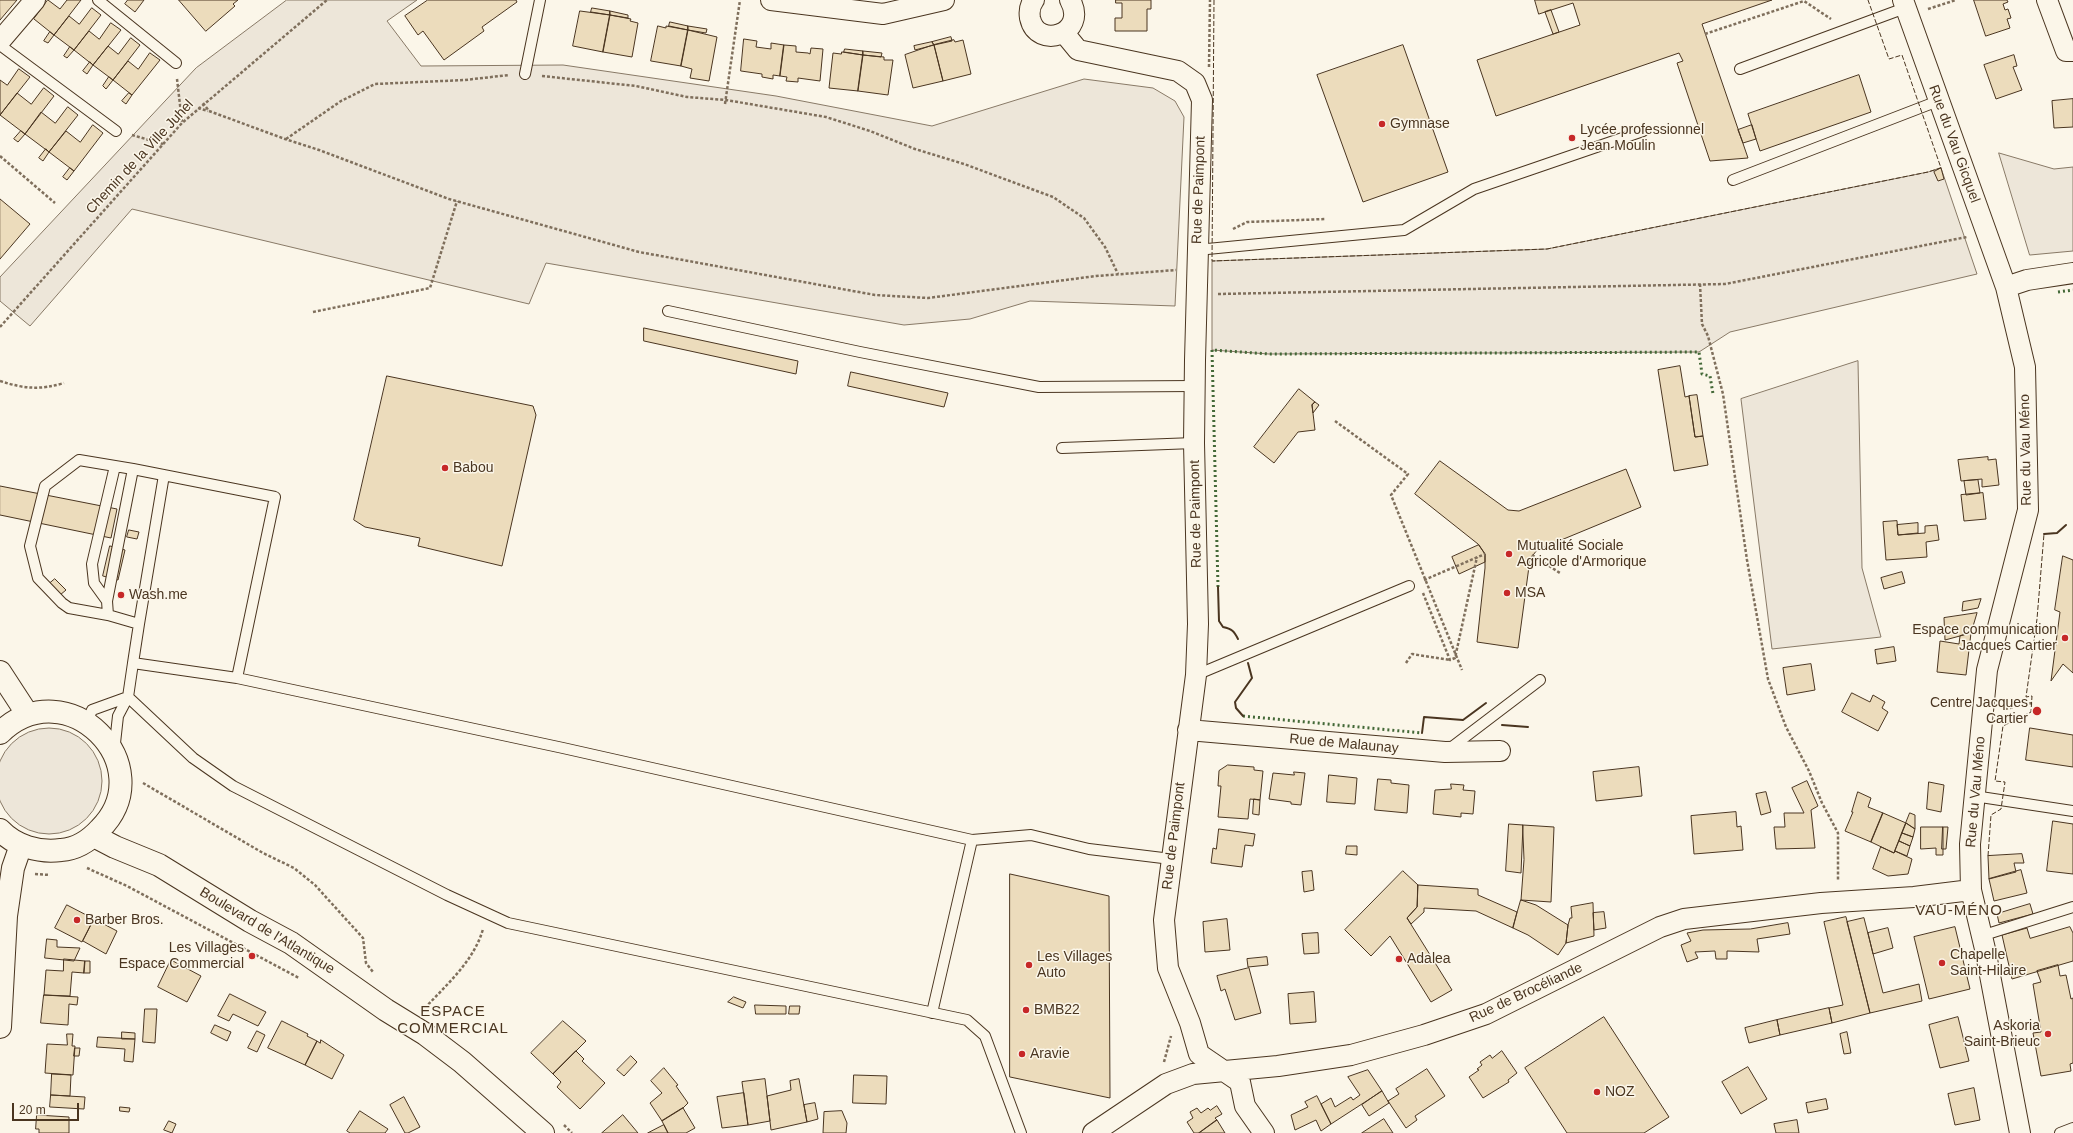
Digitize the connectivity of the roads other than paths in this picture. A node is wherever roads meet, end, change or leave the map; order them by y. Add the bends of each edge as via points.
1 (35, 0) edge
2 (98, 0) edge
3 (540, 0) edge
4 (771, 0) edge
5 (944, 0) edge
6 (1070, 0) edge
7 (2047, 0) edge
8 (1031, 1) edge
9 (866, 6) edge
10 (1905, 8) edge
11 (1064, 33) junction
12 (0, 41) edge
13 (0, 45) edge
14 (2073, 51) edge
15 (176, 63) road end
16 (1740, 69) dead end
17 (524, 74) road end
18 (1938, 100) junction
19 (116, 131) road end
20 (1643, 131) dead end
21 (1733, 180) dead end
22 (1197, 250) junction
23 (2073, 273) edge
24 (2006, 287) junction
25 (668, 311) dead end
26 (1195, 386) junction
27 (1194, 443) junction
28 (1062, 448) dead end
29 (115, 466) junction
30 (133, 470) junction
31 (164, 475) junction
32 (1409, 586) road end
33 (107, 601) junction
34 (108, 615) junction
35 (139, 624) junction
36 (133, 663) junction
37 (0, 672) edge
38 (1196, 675) junction
39 (238, 678) junction
40 (1540, 680) dead end
41 (128, 697) junction
42 (28, 715) junction
43 (87, 722) junction
44 (1188, 730) junction
45 (0, 733) edge
46 (1500, 751) dead end
47 (1445, 752) junction
48 (114, 754) junction
49 (1974, 796) junction
50 (2073, 811) edge
51 (0, 830) edge
52 (94, 836) junction
53 (972, 840) junction
54 (21, 845) junction
55 (1171, 860) junction
56 (1971, 890) junction
57 (2073, 907) edge
58 (1981, 936) junction
59 (932, 1013) junction
60 (0, 1027) edge
61 (1222, 1070) junction
62 (2073, 1128) edge
63 (543, 1133) edge
64 (1021, 1133) edge
65 (1093, 1133) edge
66 (1264, 1133) edge
67 (2020, 1133) edge
68 (2060, 1133) edge

1 - 12 street
2 - 15 lane
3 - 17 lane
4 - 9 street
5 - 9 street via 883,14
6 - 11 street via 1075,13 1074,21
7 - 14 street via 2066,51
8 - 11 street via 1030,17 1037,30 1050,36
10 - 16 lane
10 - 18 street, Rue du Vau Gicquel
11 - 22 street, Rue de Paimpont via 1078,50 1178,71 1195,83 1202,100
13 - 19 lane
18 - 21 lane
18 - 24 street, Rue du Vau Gicquel
20 - 22 lane via 1474,189 1404,230
22 - 26 street, Rue de Paimpont
23 - 24 street via 2028,280
24 - 49 street, Rue du Vau Méno via 2025,366 2028,510 1987,670
25 - 26 lane via 1039,387
26 - 27 street, Rue de Paimpont
27 - 28 lane
27 - 38 street, Rue de Paimpont via 1198,624
29 - 30 lane
29 - 33 lane via 92,564 94,583
29 - 34 lane via 79,460 45,486 30,546 38,578 62,603 69,608
30 - 31 lane
30 - 33 lane
31 - 35 lane
31 - 39 lane via 275,497
32 - 38 lane
33 - 34 lane
34 - 35 lane
35 - 36 lane
36 - 39 lane
36 - 41 lane
37 - 42 main road
38 - 44 street, Rue de Paimpont
39 - 53 lane
40 - 47 lane
41 - 43 lane via 92,710
41 - 48 lane via 118,716
41 - 59 lane via 193,758 233,786 508,923
42 - 43 main road via 48,711 68,714
42 - 45 main road via 9,724
43 - 48 main road via 107,741
44 - 47 street, Rue de Malaunay
44 - 55 street, Rue de Paimpont
46 - 47 street, Rue de Malaunay
48 - 52 main road via 120,783 118,798 105,825
49 - 50 lane
49 - 56 street, Rue du Vau Méno via 1970,844
51 - 54 main road
52 - 54 main road via 66,850 49,852
52 - 63 main road, Boulevard de l'Atlantique via 159,865 291,943 386,1010 425,1034 462,1062
53 - 55 lane via 1031,835 1089,849
53 - 59 lane
54 - 60 main road via 13,868 6,916
55 - 61 street, Rue de Paimpont via 1164,920 1168,968 1190,1022 1199,1054
56 - 58 street, Rue du Vau Méno
56 - 61 street, Rue de Brocéliande via 1684,919 1660,927 1486,1014 1424,1035 1351,1055 1278,1066
57 - 58 lane
58 - 67 street, Rue du Vau Méno
59 - 64 lane via 968,1020 985,1036
61 - 65 street, Rue de Brocéliande via 1193,1074 1166,1084
61 - 66 street, Rue de Paimpont via 1240,1082 1245,1106
62 - 68 lane

